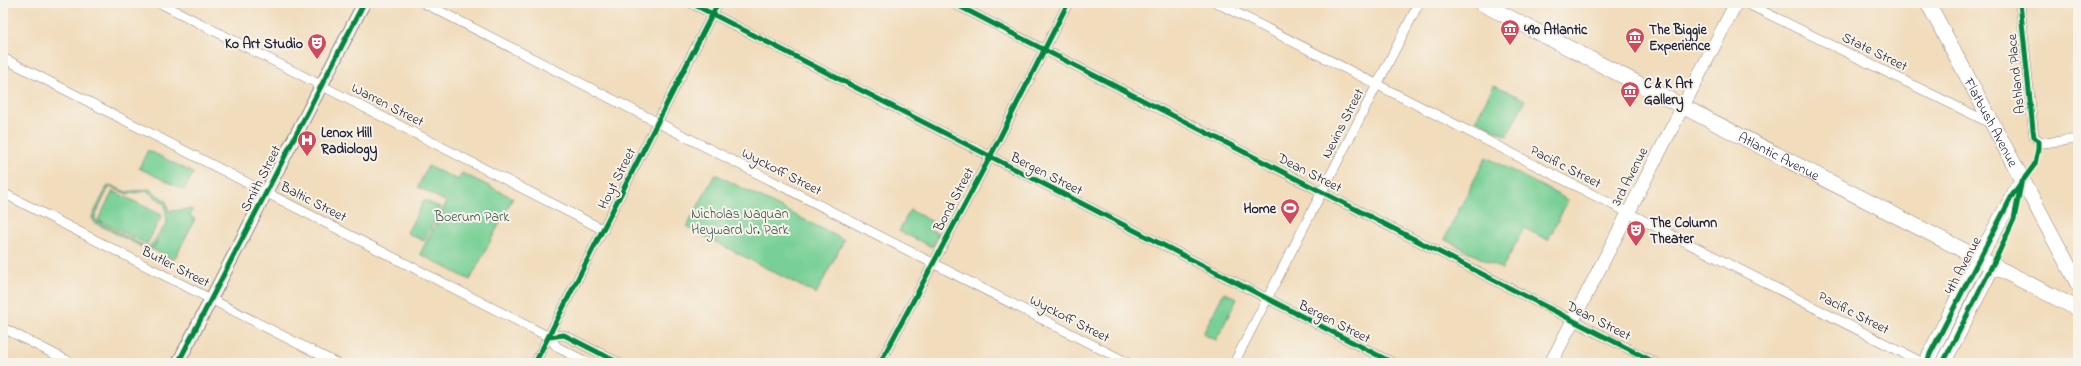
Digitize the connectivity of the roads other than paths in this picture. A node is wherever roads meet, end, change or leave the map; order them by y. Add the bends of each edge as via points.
1 (160, 3) edge
2 (364, 3) edge
3 (424, 3) edge
4 (691, 3) edge
5 (718, 3) edge
6 (953, 3) edge
7 (1068, 3) edge
8 (1217, 3) edge
9 (1419, 3) edge
10 (1481, 3) edge
11 (1736, 3) edge
12 (1746, 3) edge
13 (1928, 3) edge
14 (2020, 3) edge
15 (712, 14) junction
16 (1044, 50) junction
17 (3, 58) edge
18 (321, 85) junction
19 (1377, 85) junction
20 (1683, 106) junction
21 (657, 123) junction
22 (1992, 124) junction
23 (2078, 139) edge
24 (990, 157) junction
25 (2022, 180) junction
26 (266, 192) junction
27 (1322, 192) junction
28 (3, 194) edge
29 (1628, 213) junction
30 (604, 230) junction
31 (1979, 257) junction
32 (932, 264) junction
33 (1993, 265) junction
34 (2078, 284) edge
35 (211, 299) junction
36 (1267, 300) junction
37 (2078, 309) edge
38 (1573, 320) junction
39 (3, 328) edge
40 (549, 336) junction
41 (72, 363) edge
42 (178, 363) edge
43 (336, 363) edge
44 (535, 363) edge
45 (588, 363) edge
46 (619, 363) edge
47 (880, 363) edge
48 (1128, 363) edge
49 (1234, 363) edge
50 (1393, 363) edge
51 (1551, 363) edge
52 (1656, 363) edge
53 (1923, 363) edge
54 (1927, 363) edge
55 (1943, 363) edge

1 - 18 street, Warren Street
2 - 18 street, Smith Street
3 - 21 street, Wyckoff Street
4 - 15 street, Bergen Street
5 - 15 street, Hoyt Street
6 - 16 street, Dean Street
7 - 16 street, Bond Street
8 - 19 street, Pacific Street
9 - 19 street, Nevins Street
10 - 20 main road, Atlantic Avenue
11 - 20 main road, 3rd Avenue
12 - 22 street, State Street
13 - 22 main road, Flatbush Avenue
14 - 23 street, Ashland Place via 2034,137 2038,141 2048,143
15 - 21 street, Hoyt Street
15 - 24 street, Bergen Street
16 - 24 street, Bond Street
16 - 27 street, Dean Street
17 - 26 street, Baltic Street
18 - 26 street, Smith Street
18 - 30 street, Warren Street
19 - 27 street, Nevins Street
19 - 29 street, Pacific Street
20 - 29 main road, 3rd Avenue
20 - 31 main road, Atlantic Avenue
21 - 30 street, Hoyt Street
21 - 32 street, Wyckoff Street
22 - 25 main road, Flatbush Avenue
24 - 32 street, Bond Street
24 - 36 street, Bergen Street
25 - 31 main road, 4th Avenue
25 - 34 main road, Flatbush Avenue
26 - 35 street, Smith Street
26 - 40 street, Baltic Street
27 - 36 street, Nevins Street
27 - 38 street, Dean Street
28 - 35 street, Butler Street
29 - 38 main road, 3rd Avenue
29 - 53 street, Pacific Street
30 - 40 street, Hoyt Street
31 - 33 main road, Atlantic Avenue
31 - 54 main road, 4th Avenue
32 - 47 street, Bond Street
32 - 48 street, Wyckoff Street
33 - 37 main road, Atlantic Avenue
33 - 55 main road, 4th Avenue
35 - 42 street, Smith Street
35 - 43 street, Butler Street
36 - 49 street, Nevins Street
36 - 50 street, Bergen Street
38 - 51 main road, 3rd Avenue
38 - 52 street, Dean Street
39 - 41 street
40 - 44 street, Hoyt Street
40 - 45 street, Baltic Street via 557,347
40 - 46 street, Baltic Street via 564,335

